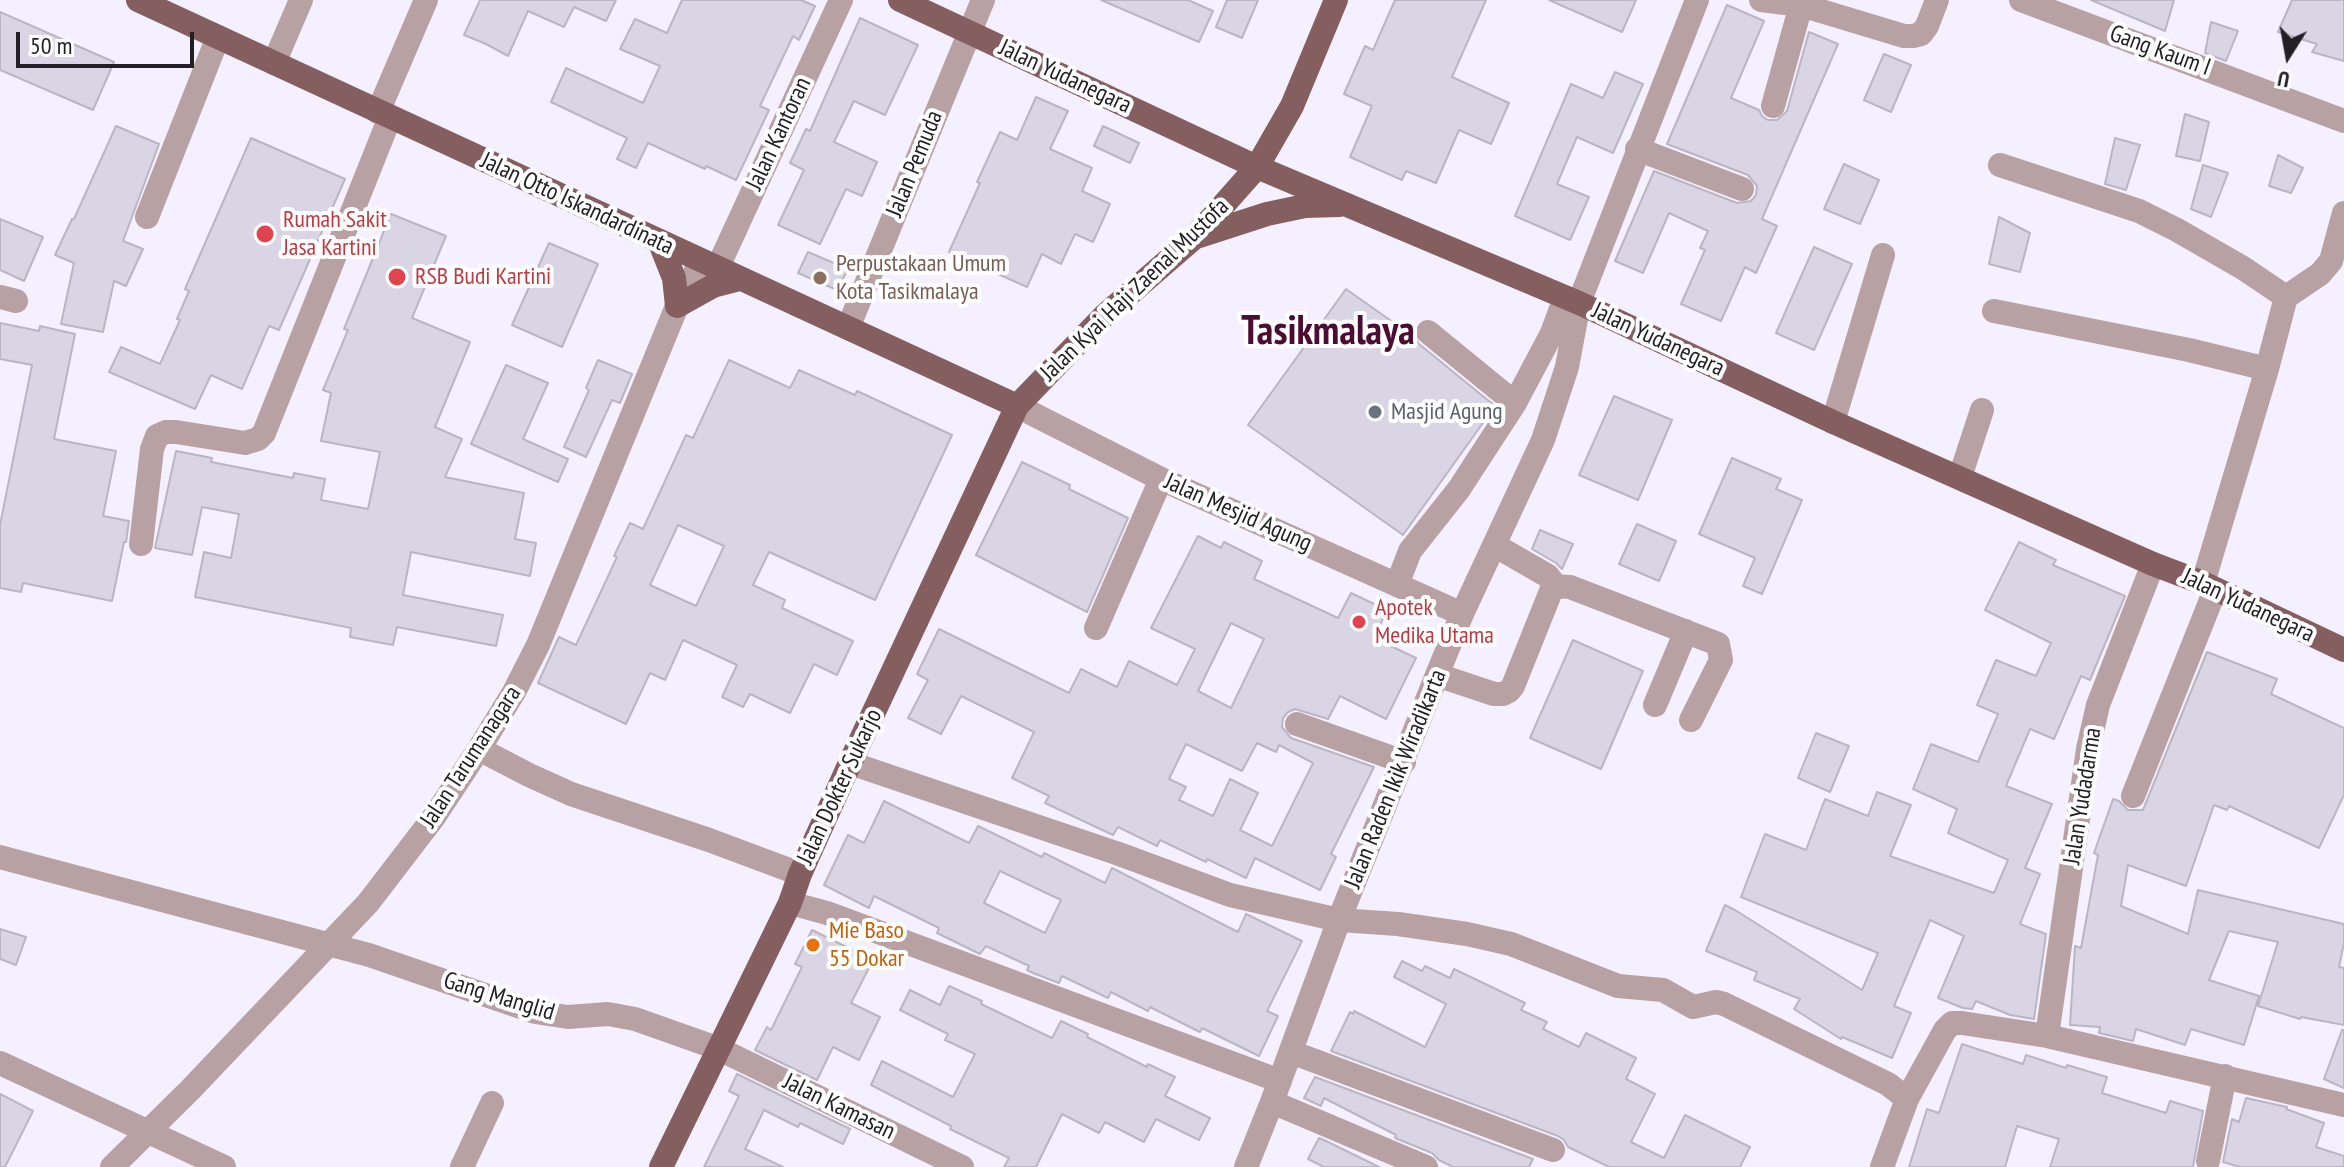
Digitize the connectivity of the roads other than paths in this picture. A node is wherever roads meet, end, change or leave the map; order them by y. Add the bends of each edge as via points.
1 (138, 0) edge
2 (301, 0) edge
3 (426, 0) edge
4 (841, 0) edge
5 (900, 0) edge
6 (983, 0) edge
7 (1336, 0) edge
8 (1697, 0) edge
9 (1761, 0) edge
10 (1937, 0) edge
11 (2021, 0) edge
12 (1801, 5) junction
13 (970, 32) junction
14 (218, 37) junction
15 (274, 63) junction
16 (1773, 106) dead end
17 (384, 115) junction
18 (2344, 121) edge
19 (1637, 149) junction
20 (2000, 165) dead end
21 (1257, 167) junction
22 (1742, 189) dead end
23 (1345, 205) junction
24 (2344, 213) edge
25 (147, 217) dead end
26 (1194, 238) junction
27 (660, 243) junction
28 (1883, 255) dead end
29 (709, 265) junction
30 (740, 279) junction
31 (2286, 297) junction
32 (1572, 300) junction
33 (677, 306) junction
34 (1994, 311) dead end
35 (848, 328) junction
36 (1428, 332) dead end
37 (2267, 369) junction
38 (1515, 403) junction
39 (1017, 406) junction
40 (1982, 410) dead end
41 (1833, 422) junction
42 (1960, 477) junction
43 (1161, 479) junction
44 (141, 544) dead end
45 (1496, 546) junction
46 (2153, 564) junction
47 (1397, 585) junction
48 (1553, 586) junction
49 (2209, 587) junction
50 (1462, 614) junction
51 (1096, 628) dead end
52 (1686, 631) junction
53 (2344, 650) edge
54 (1437, 675) junction
55 (1655, 705) dead end
56 (1691, 720) dead end
57 (1297, 724) dead end
58 (479, 749) junction
59 (1404, 762) junction
60 (850, 763) junction
61 (2133, 796) dead end
62 (0, 857) edge
63 (800, 874) junction
64 (790, 903) junction
65 (1339, 920) junction
66 (329, 944) junction
67 (2047, 1036) junction
68 (717, 1048) junction
69 (1291, 1052) junction
70 (0, 1063) edge
71 (2225, 1076) junction
72 (1276, 1091) junction
73 (1907, 1099) junction
74 (492, 1103) dead end
75 (2344, 1105) edge
76 (146, 1132) junction
77 (1553, 1150) dead end
78 (2208, 1161) dead end
79 (112, 1167) edge
80 (224, 1167) edge
81 (462, 1167) edge
82 (661, 1167) edge
83 (962, 1167) edge
84 (1246, 1167) edge
85 (1426, 1167) edge
86 (1882, 1167) edge

1 - 14 main road, Jalan Otto Iskandardinata
2 - 15 street
3 - 17 street
4 - 29 street, Jalan Kantoran
5 - 13 main road, Jalan Yudanegara
6 - 13 street, Jalan Pemuda
7 - 21 main road, Jalan Kyai Haji Zaenal Mustofa via 1292,106
8 - 19 street
9 - 12 street
10 - 12 street via 1927,26 1913,36
11 - 18 street, Gang Kaum I
12 - 16 street
13 - 21 main road, Jalan Yudanegara
13 - 35 street, Jalan Pemuda
14 - 15 main road, Jalan Otto Iskandardinata
14 - 25 street
15 - 17 main road, Jalan Otto Iskandardinata
17 - 27 main road, Jalan Otto Iskandardinata
17 - 44 street via 264,433 245,443 169,431 157,436
19 - 22 street
19 - 32 street
20 - 31 street via 2139,211
21 - 23 main road, Jalan Yudanegara
21 - 26 main road, Jalan Kyai Haji Zaenal Mustofa
23 - 26 main road via 1267,214
23 - 32 main road, Jalan Yudanegara
24 - 31 street via 2331,261
26 - 39 main road, Jalan Kyai Haji Zaenal Mustofa via 1105,315
27 - 29 main road, Jalan Otto Iskandardinata
27 - 33 main road via 674,278
28 - 41 street
29 - 30 main road, Jalan Otto Iskandardinata
29 - 33 street, Jalan Tarumanagara
30 - 33 main road via 713,286
30 - 35 main road, Jalan Otto Iskandardinata
31 - 37 street
32 - 38 street
32 - 41 main road, Jalan Yudanegara
32 - 45 street, Jalan Raden Ikik Wiradikarta via 1567,367 1543,440
33 - 58 street, Jalan Tarumanagara via 538,645
34 - 37 street
35 - 39 main road, Jalan Otto Iskandardinata
36 - 38 street
37 - 49 street
38 - 47 street via 1459,489 1410,551
39 - 43 street, Jalan Mesjid Agung
39 - 60 main road, Jalan Dokter Sukarjo
40 - 42 street
41 - 42 main road, Jalan Yudanegara
42 - 46 main road, Jalan Yudanegara
43 - 47 street, Jalan Mesjid Agung
43 - 51 street
45 - 48 street via 1548,576
45 - 50 street, Jalan Raden Ikik Wiradikarta
46 - 49 main road, Jalan Yudanegara
46 - 67 street, Jalan Yudadarma via 2098,705 2088,749
47 - 50 street, Jalan Mesjid Agung
48 - 52 street via 1570,587
48 - 54 street via 1509,691 1494,694
49 - 53 main road, Jalan Yudanegara
49 - 61 street
50 - 54 street, Jalan Raden Ikik Wiradikarta
52 - 55 street
52 - 56 street via 1718,644 1721,651
54 - 59 street, Jalan Raden Ikik Wiradikarta
57 - 59 street
58 - 63 street via 571,794
58 - 66 street, Jalan Tarumanagara via 399,864
59 - 65 street, Jalan Raden Ikik Wiradikarta
60 - 63 main road, Jalan Dokter Sukarjo
60 - 65 street via 1230,895
62 - 66 street, Gang Manglid
63 - 64 main road, Jalan Dokter Sukarjo
64 - 68 main road, Jalan Dokter Sukarjo
64 - 72 street via 827,913
65 - 69 street, Jalan Raden Ikik Wiradikarta
65 - 73 street via 1467,934 1511,944 1618,986 1663,990 1693,1007 1724,1004 1888,1084
66 - 68 street, Gang Manglid via 535,1012 615,1015
66 - 76 street, Jalan Tarumanagara
67 - 71 street
67 - 73 street via 1952,1023
68 - 82 main road, Jalan Dokter Sukarjo
68 - 83 street, Jalan Kamasan
69 - 72 street, Jalan Raden Ikik Wiradikarta
69 - 77 street
70 - 76 street
71 - 75 street
71 - 78 street
72 - 84 street, Jalan Raden Ikik Wiradikarta
72 - 85 street
73 - 86 street
74 - 81 street
76 - 79 street, Jalan Tarumanagara
76 - 80 street

